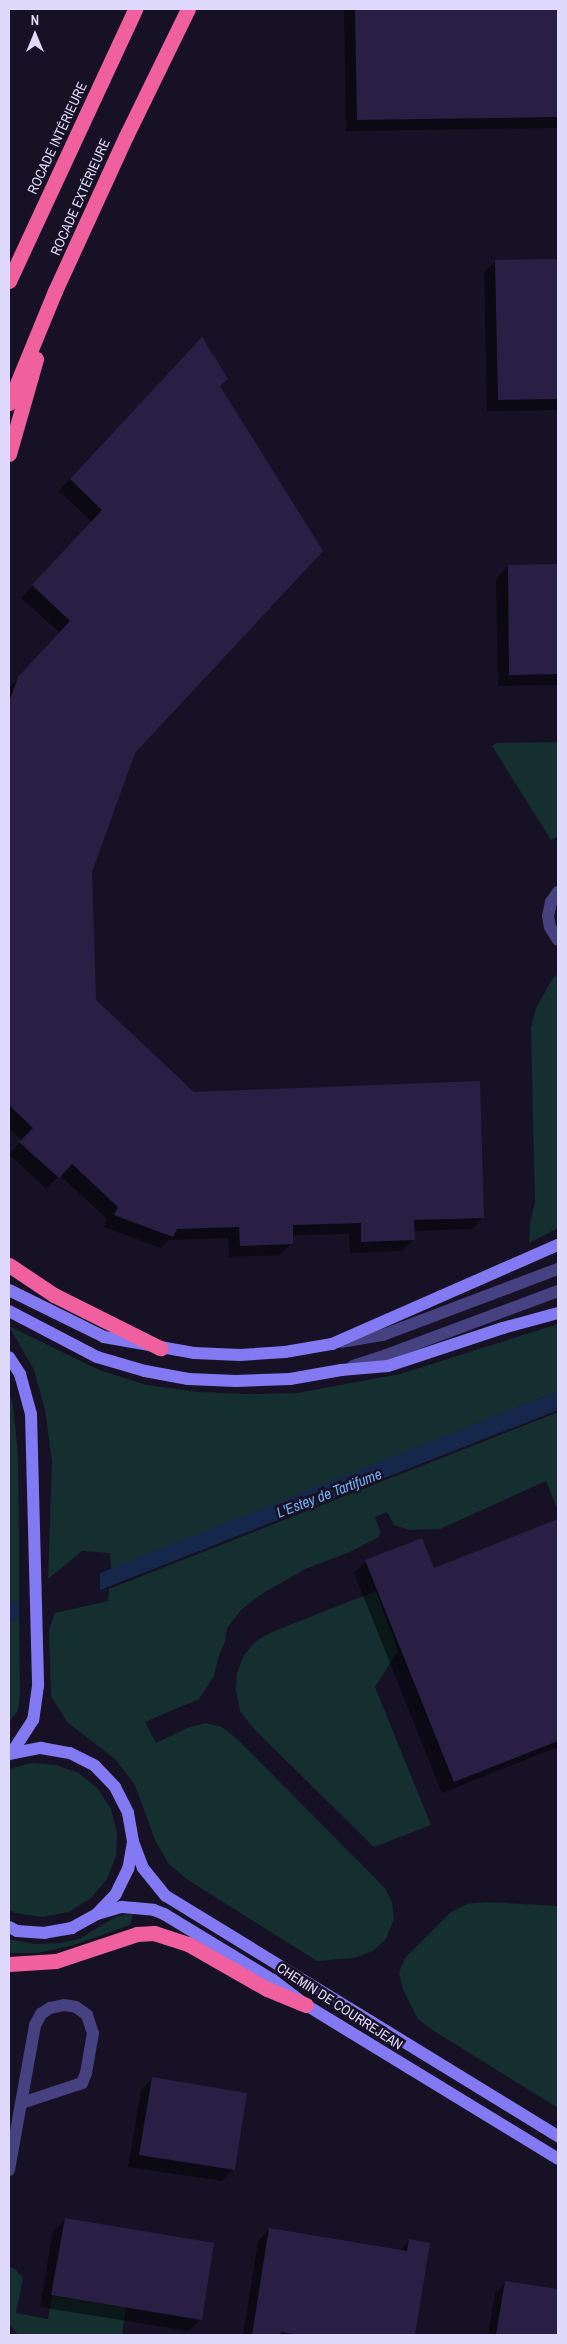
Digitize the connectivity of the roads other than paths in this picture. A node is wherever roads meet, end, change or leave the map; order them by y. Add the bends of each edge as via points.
1 (135, 9) edge
2 (188, 9) edge
3 (9, 279) edge
4 (55, 291) junction
5 (9, 403) edge
6 (9, 454) edge
7 (558, 892) edge
8 (558, 940) edge
9 (558, 1245) edge
10 (9, 1265) edge
11 (558, 1269) edge
12 (9, 1290) edge
13 (558, 1291) edge
14 (9, 1311) edge
15 (558, 1313) edge
16 (332, 1344) junction
17 (160, 1348) junction
18 (9, 1357) edge
19 (341, 1370) junction
20 (10, 1753) edge
21 (132, 1842) junction
22 (97, 1914) junction
23 (9, 1927) edge
24 (9, 1964) edge
25 (306, 2005) junction
26 (22, 2103) junction
27 (558, 2136) edge
28 (558, 2160) edge
29 (9, 2170) edge

1 - 3 highway, ROCADE INTÉRIEURE
2 - 4 highway, ROCADE EXTÉRIEURE
4 - 5 highway, ROCADE EXTÉRIEURE
4 - 6 highway
7 - 8 street via 551,902 548,916
9 - 16 main road
10 - 17 highway via 54,1295
11 - 16 street via 383,1335
12 - 17 main road via 104,1337
13 - 19 street
14 - 19 main road via 97,1357 145,1372 180,1378 236,1381 290,1379
15 - 19 main road via 388,1366
16 - 17 main road via 240,1355
18 - 20 main road via 20,1374 31,1414 38,1686 33,1720
20 - 21 main road via 41,1748 70,1753 95,1766 115,1787 124,1804
21 - 22 main road via 128,1869 116,1894
21 - 27 main road, CHEMIN DE COURREJEAN via 143,1868 166,1896
22 - 23 main road via 72,1928 45,1933 17,1931
22 - 25 main road, CHEMIN DE COURREJEAN via 122,1907 164,1914 273,1980
24 - 25 highway via 56,1961 137,1934 154,1933 188,1944 267,1989
25 - 28 main road, CHEMIN DE COURREJEAN
26 - 26 street via 82,2083 93,2033 87,2015 76,2007 64,2005 41,2014 35,2025
26 - 29 street

